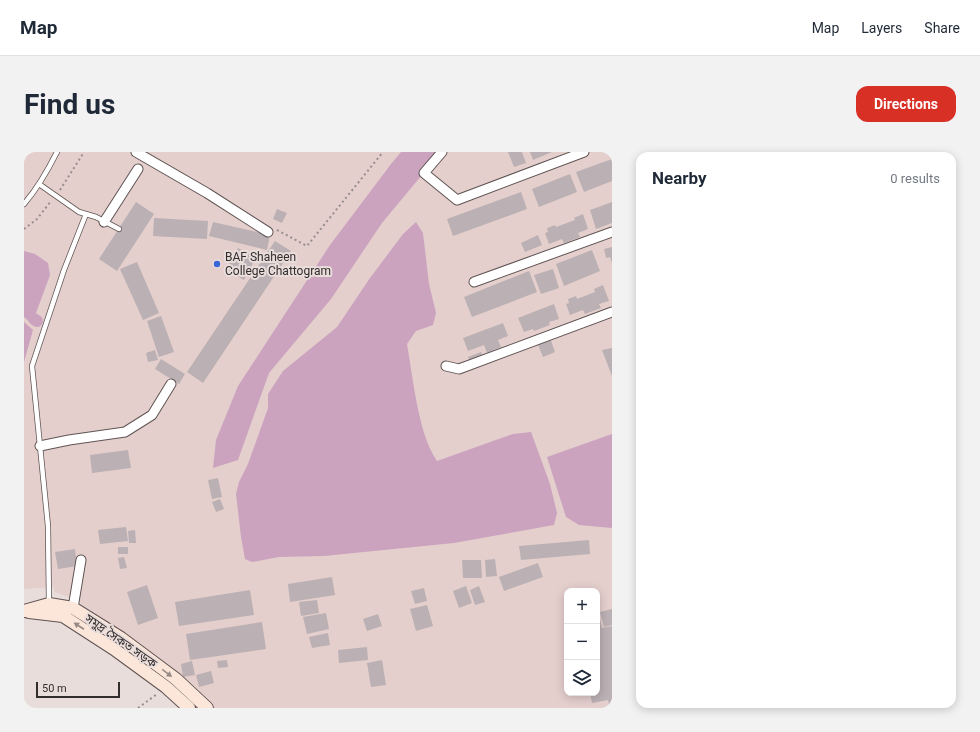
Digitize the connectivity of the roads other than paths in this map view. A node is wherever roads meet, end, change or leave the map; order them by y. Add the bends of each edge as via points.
1 (57, 152) edge
2 (136, 152) edge
3 (442, 152) edge
4 (584, 152) edge
5 (138, 169) dead end
6 (39, 184) junction
7 (24, 204) edge
8 (86, 214) junction
9 (104, 222) junction
10 (119, 229) dead end
11 (271, 229) road end
12 (612, 232) edge
13 (474, 282) dead end
14 (612, 312) edge
15 (446, 366) dead end
16 (171, 384) dead end
17 (40, 446) junction
18 (81, 560) dead end
19 (49, 604) junction
20 (73, 608) junction
21 (24, 612) edge
22 (189, 708) edge
23 (207, 708) edge

1 - 6 lane
2 - 11 street
3 - 4 street via 424,173 457,200
5 - 9 street
6 - 7 lane
6 - 8 lane
8 - 9 lane
8 - 17 lane via 32,366
9 - 10 lane
12 - 13 street
14 - 15 street via 459,369
16 - 17 street via 152,415 125,432
17 - 19 lane via 48,526
18 - 20 street
19 - 20 main road, সমুদ্র সৈকত সড়ক
19 - 21 main road, সমুদ্র সৈকত সড়ক
20 -> 23 main road, সমুদ্র সৈকত সড়ক via 121,638 176,679
22 -> 21 main road, সমুদ্র সৈকত সড়ক via 166,687 114,649 63,616

